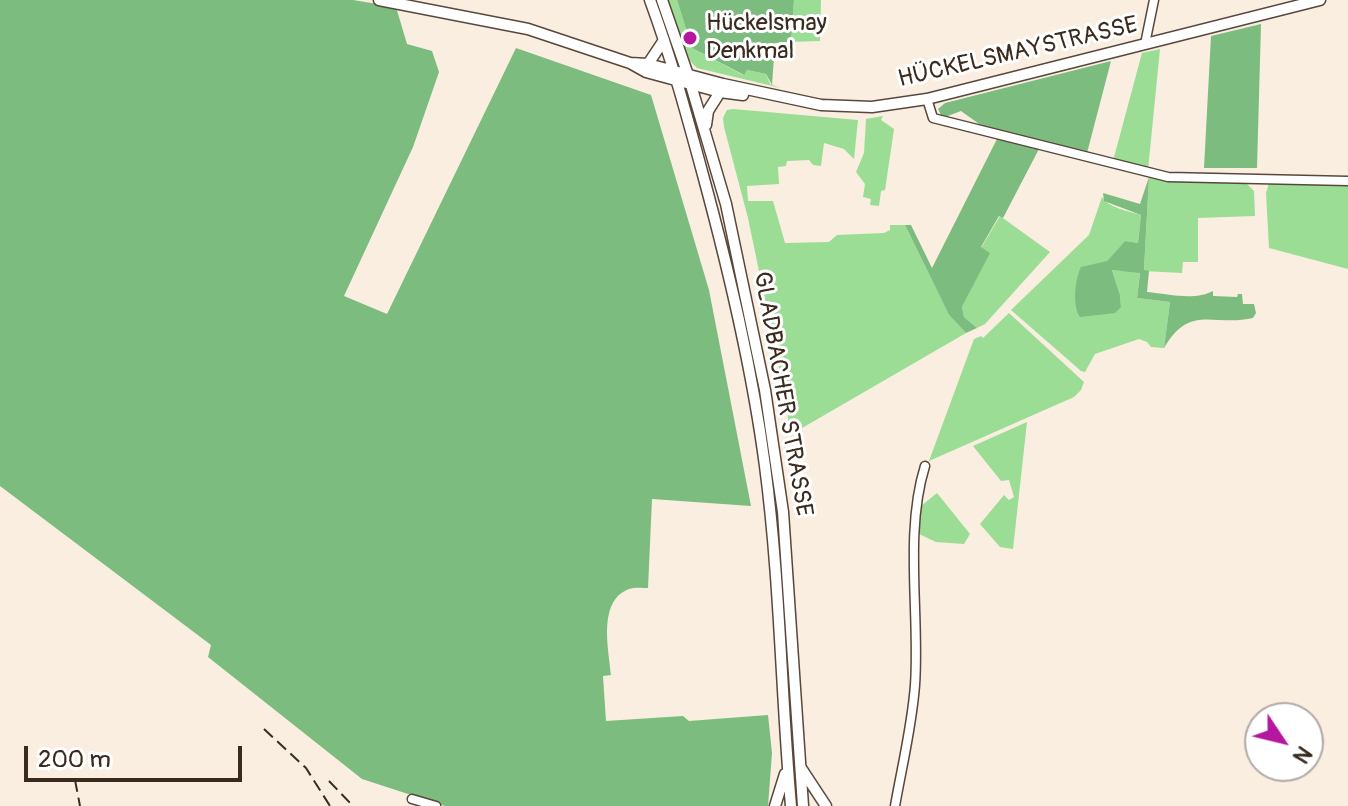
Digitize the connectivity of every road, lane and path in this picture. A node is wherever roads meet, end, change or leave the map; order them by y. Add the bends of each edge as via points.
1 (379, 0) edge
2 (650, 0) edge
3 (662, 0) edge
4 (1154, 0) edge
5 (1320, 0) edge
6 (664, 40) junction
7 (1145, 44) junction
8 (630, 63) junction
9 (648, 64) junction
10 (674, 75) junction
11 (689, 79) junction
12 (720, 92) junction
13 (770, 95) junction
14 (927, 99) junction
15 (705, 131) junction
16 (1348, 181) edge
17 (925, 466) dead end
18 (793, 765) junction
19 (412, 799) dead end
20 (436, 806) edge
21 (775, 806) edge
22 (791, 806) edge
23 (803, 806) edge
24 (826, 806) edge
25 (895, 806) edge

1 - 8 main road, HÜCKELSMAYSTRASSE via 528,29
2 - 6 main road, GLADBACHER STRASSE
3 - 11 main road, GLADBACHER STRASSE
4 - 7 street
5 - 7 main road, HÜCKELSMAYSTRASSE
6 - 9 main road
6 - 10 main road, GLADBACHER STRASSE
7 - 14 main road, HÜCKELSMAYSTRASSE
8 - 9 main road, HÜCKELSMAYSTRASSE
8 - 10 main road, HÜCKELSMAYSTRASSE via 646,72
9 - 10 main road, HÜCKELSMAYSTRASSE
10 - 11 main road, HÜCKELSMAYSTRASSE
10 - 18 main road, GLADBACHER STRASSE via 730,281 760,429
11 - 12 main road, HÜCKELSMAYSTRASSE
11 - 13 main road, HÜCKELSMAYSTRASSE
11 - 15 main road, GLADBACHER STRASSE
12 - 13 main road, HÜCKELSMAYSTRASSE
12 - 15 main road via 708,111
13 - 14 main road, HÜCKELSMAYSTRASSE via 837,107
14 - 16 street via 933,118 1146,174
15 - 18 main road, GLADBACHER STRASSE via 743,279 772,428 788,570
17 - 25 street via 916,540 915,685
18 - 21 main road
18 - 22 main road, GLADBACHER STRASSE
18 - 23 main road, GLADBACHER STRASSE
18 - 24 main road
19 - 20 street

